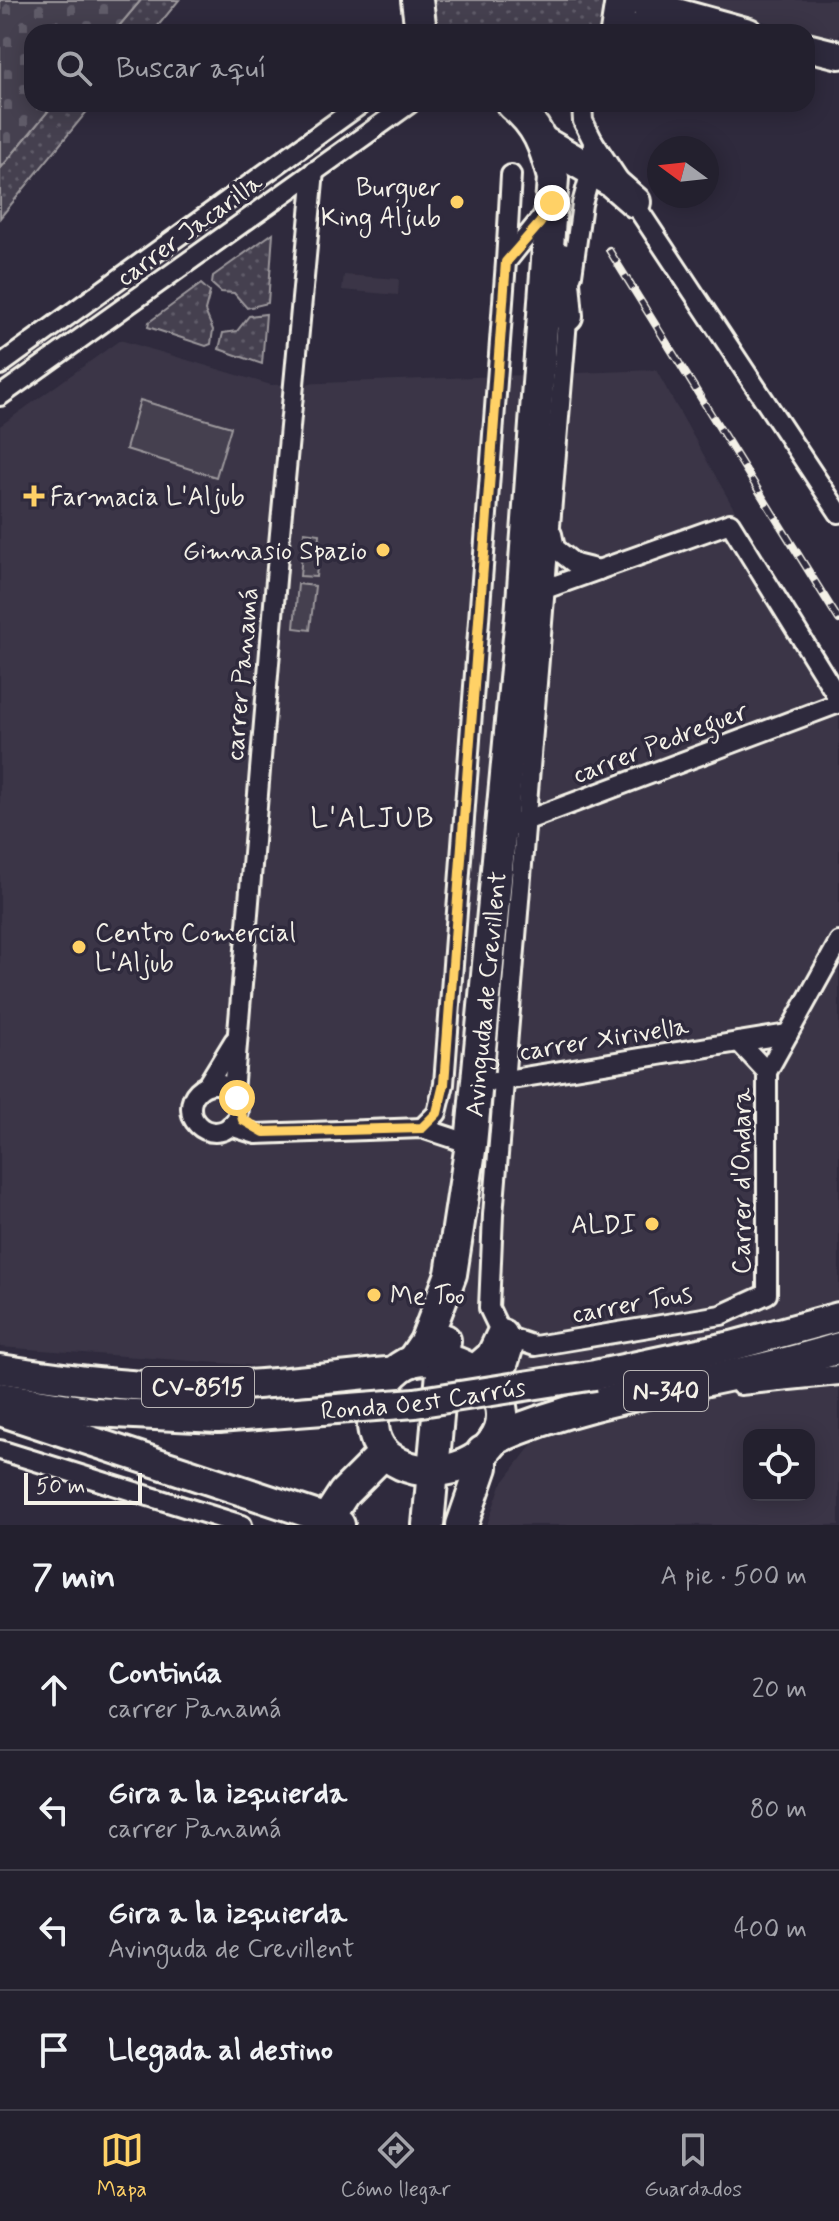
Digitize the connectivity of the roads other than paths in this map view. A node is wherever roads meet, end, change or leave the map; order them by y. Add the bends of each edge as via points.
1 (417, 0) edge
2 (621, 0) edge
3 (633, 0) edge
4 (420, 24) edge
5 (617, 24) edge
6 (720, 24) edge
7 (815, 49) edge
8 (839, 55) edge
9 (815, 67) edge
10 (839, 73) edge
11 (350, 112) edge
12 (398, 112) edge
13 (520, 112) edge
14 (582, 112) edge
15 (593, 141) junction
16 (545, 143) junction
17 (297, 150) junction
18 (314, 171) junction
19 (591, 173) junction
20 (511, 175) dead end
21 (635, 202) junction
22 (582, 204) junction
23 (551, 211) junction
24 (506, 262) junction
25 (567, 316) junction
26 (0, 365) edge
27 (0, 396) edge
28 (839, 513) edge
29 (551, 529) junction
30 (599, 570) junction
31 (536, 601) junction
32 (839, 701) edge
33 (512, 825) junction
34 (839, 942) edge
35 (788, 1034) junction
36 (235, 1038) junction
37 (739, 1042) junction
38 (767, 1072) junction
39 (491, 1083) junction
40 (207, 1085) junction
41 (233, 1092) junction
42 (234, 1118) junction
43 (422, 1128) junction
44 (471, 1144) junction
45 (451, 1274) junction
46 (767, 1294) joint
47 (839, 1317) edge
48 (509, 1338) junction
49 (839, 1348) edge
50 (443, 1359) junction
51 (404, 1366) junction
52 (0, 1369) edge
53 (476, 1370) junction
54 (839, 1375) edge
55 (677, 1389) junction
56 (0, 1397) edge
57 (498, 1397) junction
58 (0, 1411) edge
59 (489, 1446) junction
60 (0, 1450) edge
61 (384, 1453) junction
62 (431, 1474) junction
63 (330, 1523) edge
64 (242, 1525) edge
65 (428, 1525) edge
66 (462, 1525) edge

1 - 4 highway
2 - 5 highway
3 - 6 main road
7 - 8 main road
9 - 10 main road
11 - 17 street, carrer Jacarilla
12 - 18 street, carrer Jacarilla
13 - 16 highway, Avinguda de Crevillent
14 - 15 street, Avinguda de Crevillent
15 - 19 street, Avinguda de Crevillent
15 - 21 street
16 - 19 highway
16 - 23 highway, Avinguda de Crevillent via 553,178
17 - 18 street
17 - 26 street, carrer Jacarilla
18 - 27 street, carrer Jacarilla
18 - 36 street, carrer Panamá
19 - 21 highway via 612,182
19 - 22 street, Avinguda de Crevillent
20 - 24 street, Avinguda de Crevillent
21 - 22 street via 604,197
21 - 28 street
22 - 25 street, Avinguda de Crevillent
23 - 24 street
23 - 25 highway via 563,262
23 - 31 highway, Avinguda de Crevillent
24 - 43 street, Avinguda de Crevillent via 444,1084 437,1113
25 - 29 street, Avinguda de Crevillent
29 - 30 street via 555,548 575,564
29 - 31 street, Avinguda de Crevillent
30 - 31 street
30 - 32 street via 730,523
31 - 33 highway, Avinguda de Crevillent
32 - 33 street, carrer Pedreguer
33 - 39 highway, Avinguda de Crevillent
34 - 35 street, Carrer d'Ondara
35 - 37 street, carrer Xirivella
35 - 38 street, Carrer d'Ondara
36 - 40 street, carrer Panamá
36 - 41 street, carrer Panamá
37 - 38 street
37 - 39 street, carrer Xirivella
38 - 46 street, Carrer d'Ondara
39 - 44 highway, Avinguda de Crevillent
39 - 48 street, Avinguda de Crevillent via 489,1308
40 - 41 street via 221,1084
40 - 42 street via 195,1095 193,1118 210,1131
41 - 42 street
42 - 43 street via 264,1132
43 - 44 street
44 - 45 highway, Avinguda de Crevillent
45 - 50 highway
45 - 51 highway, Avinguda de Crevillent via 425,1342
46 - 48 street, carrer Tous via 721,1315 535,1346
47 - 56 main road, Ronda Oest Carrús / CV-8515, bridge via 595,1375 415,1403 218,1418 93,1412
48 - 53 highway
48 - 57 street
49 - 55 highway, Ronda Oest Carrús / N-340
50 - 51 highway
50 - 53 highway
50 - 62 highway
51 - 52 main road, Ronda Oest Carrús / CV-8515 via 249,1385 182,1387
51 - 61 highway, Avinguda de Crevillent via 379,1395 372,1418 374,1438
53 - 57 highway
54 - 55 street
55 - 59 highway, Ronda Oest Carrús / N-340 via 565,1411
57 - 59 highway via 502,1414
58 - 63 main road
59 - 62 highway, Ronda Oest Carrús
59 - 66 highway
60 - 64 street
61 - 62 highway via 413,1471
61 - 63 highway via 344,1493
62 - 65 highway

